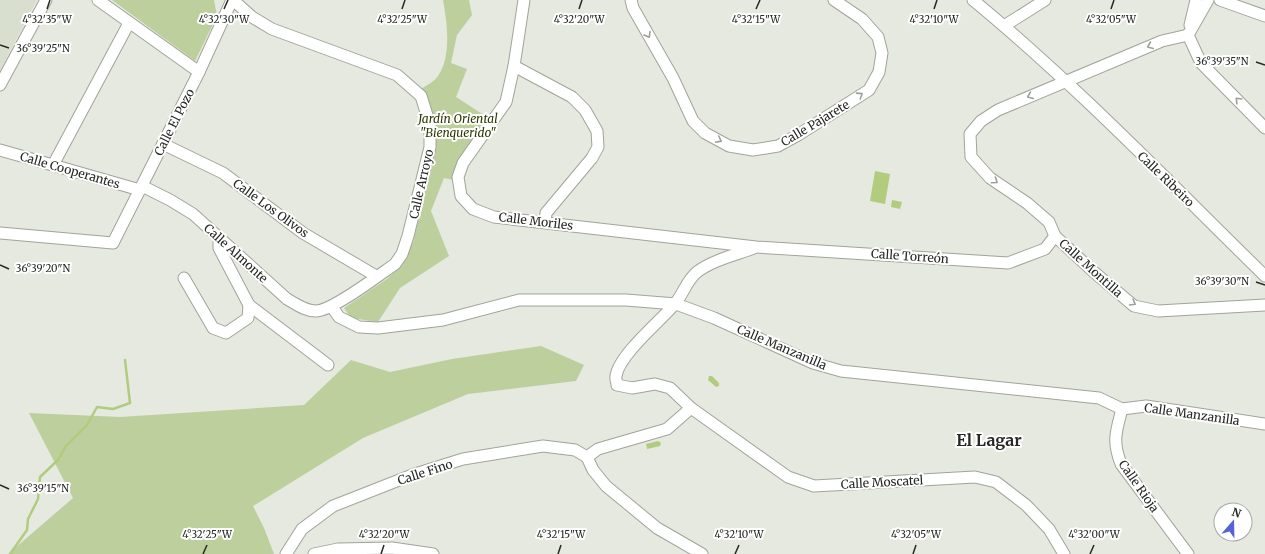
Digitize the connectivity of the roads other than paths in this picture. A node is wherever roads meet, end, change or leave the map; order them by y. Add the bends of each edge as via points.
1 (46, 0) edge
2 (98, 0) edge
3 (232, 0) edge
4 (524, 0) edge
5 (631, 0) edge
6 (834, 0) edge
7 (972, 0) edge
8 (1045, 0) edge
9 (1196, 0) edge
10 (1208, 0) edge
11 (1220, 0) edge
12 (1265, 16) edge
13 (129, 23) junction
14 (1004, 26) junction
15 (1188, 35) junction
16 (514, 66) junction
17 (199, 72) junction
18 (1066, 81) junction
19 (0, 85) edge
20 (1265, 128) edge
21 (163, 144) junction
22 (0, 150) edge
23 (53, 165) junction
24 (141, 188) junction
25 (545, 222) junction
26 (0, 233) edge
27 (1055, 236) junction
28 (219, 238) junction
29 (756, 247) junction
30 (376, 276) junction
31 (1265, 276) edge
32 (184, 278) dead end
33 (676, 304) junction
34 (1265, 304) edge
35 (248, 305) junction
36 (332, 307) junction
37 (328, 365) dead end
38 (691, 408) junction
39 (1122, 409) junction
40 (1265, 424) edge
41 (587, 457) junction
42 (286, 554) edge
43 (314, 554) edge
44 (433, 554) edge
45 (702, 554) edge
46 (1064, 554) edge
47 (1188, 554) edge

1 - 19 street
2 - 13 street
3 - 17 street, Calle El Pozo
3 - 30 street, Calle Arroyo via 252,17 272,29 397,75 421,96 430,125 430,147 419,192 402,254 395,264
4 - 16 street, Calle Moriles
5 -> 6 street, Calle Pajarete via 693,121 705,133 729,146 753,150 778,146 798,135 869,90 879,72 882,53 878,37 862,19
7 - 14 street, Calle Ribeiro
8 - 14 street
9 - 15 street
10 - 15 street
11 - 12 street
13 - 17 street
13 - 23 street
14 - 18 street, Calle Ribeiro
15 -> 18 street, Calle Montilla via 1162,41
20 -> 15 street via 1201,63
16 - 25 street via 572,97 586,110 597,131 598,147 592,158 546,213
16 - 25 street, Calle Moriles via 506,102 463,163 458,177 461,196 473,209 494,216
17 - 21 street, Calle El Pozo
18 -> 27 street, Calle Montilla via 998,110 981,121 970,134 971,157 990,178 1028,203 1049,222
18 - 31 street, Calle Ribeiro
21 - 24 street, Calle El Pozo
21 - 30 street, Calle Los Olivos via 223,173 303,233
22 - 23 street, Calle Cooperantes
23 - 24 street, Calle Cooperantes
24 - 26 street, Calle El Pozo via 113,243
24 - 28 street, Calle Almonte via 170,200 193,214
25 - 29 street, Calle Moriles
27 - 29 street, Calle Torreón via 1045,249 1008,263
27 -> 34 street, Calle Montilla via 1134,306 1158,311
28 - 35 street via 219,248
28 - 36 street, Calle Almonte via 287,299 316,311
29 - 33 street via 696,273
30 - 36 street, Calle Arroyo
32 - 35 street via 213,328 226,333 248,318
33 - 36 street, Calle Manzanilla via 626,300 519,300 442,320 378,328 359,327 339,317
33 - 38 street, Calle Moscatel via 642,337 622,362 615,376 618,385 632,388 655,384 670,388
33 - 39 street, Calle Manzanilla via 714,318 813,363 841,371 1099,398
35 - 37 street
38 - 41 street via 667,429 598,449
38 - 46 street, Calle Moscatel via 788,477 814,486 975,477 996,482 1026,505 1049,529
39 - 40 street, Calle Manzanilla via 1146,406
39 - 47 street, Calle Rioja via 1116,431 1115,450 1121,464
41 - 42 street, Calle Fino via 575,450 543,446 463,460 412,475 333,506 302,529
41 - 45 street via 593,470 606,486 657,528
43 - 44 street via 338,549 392,548

